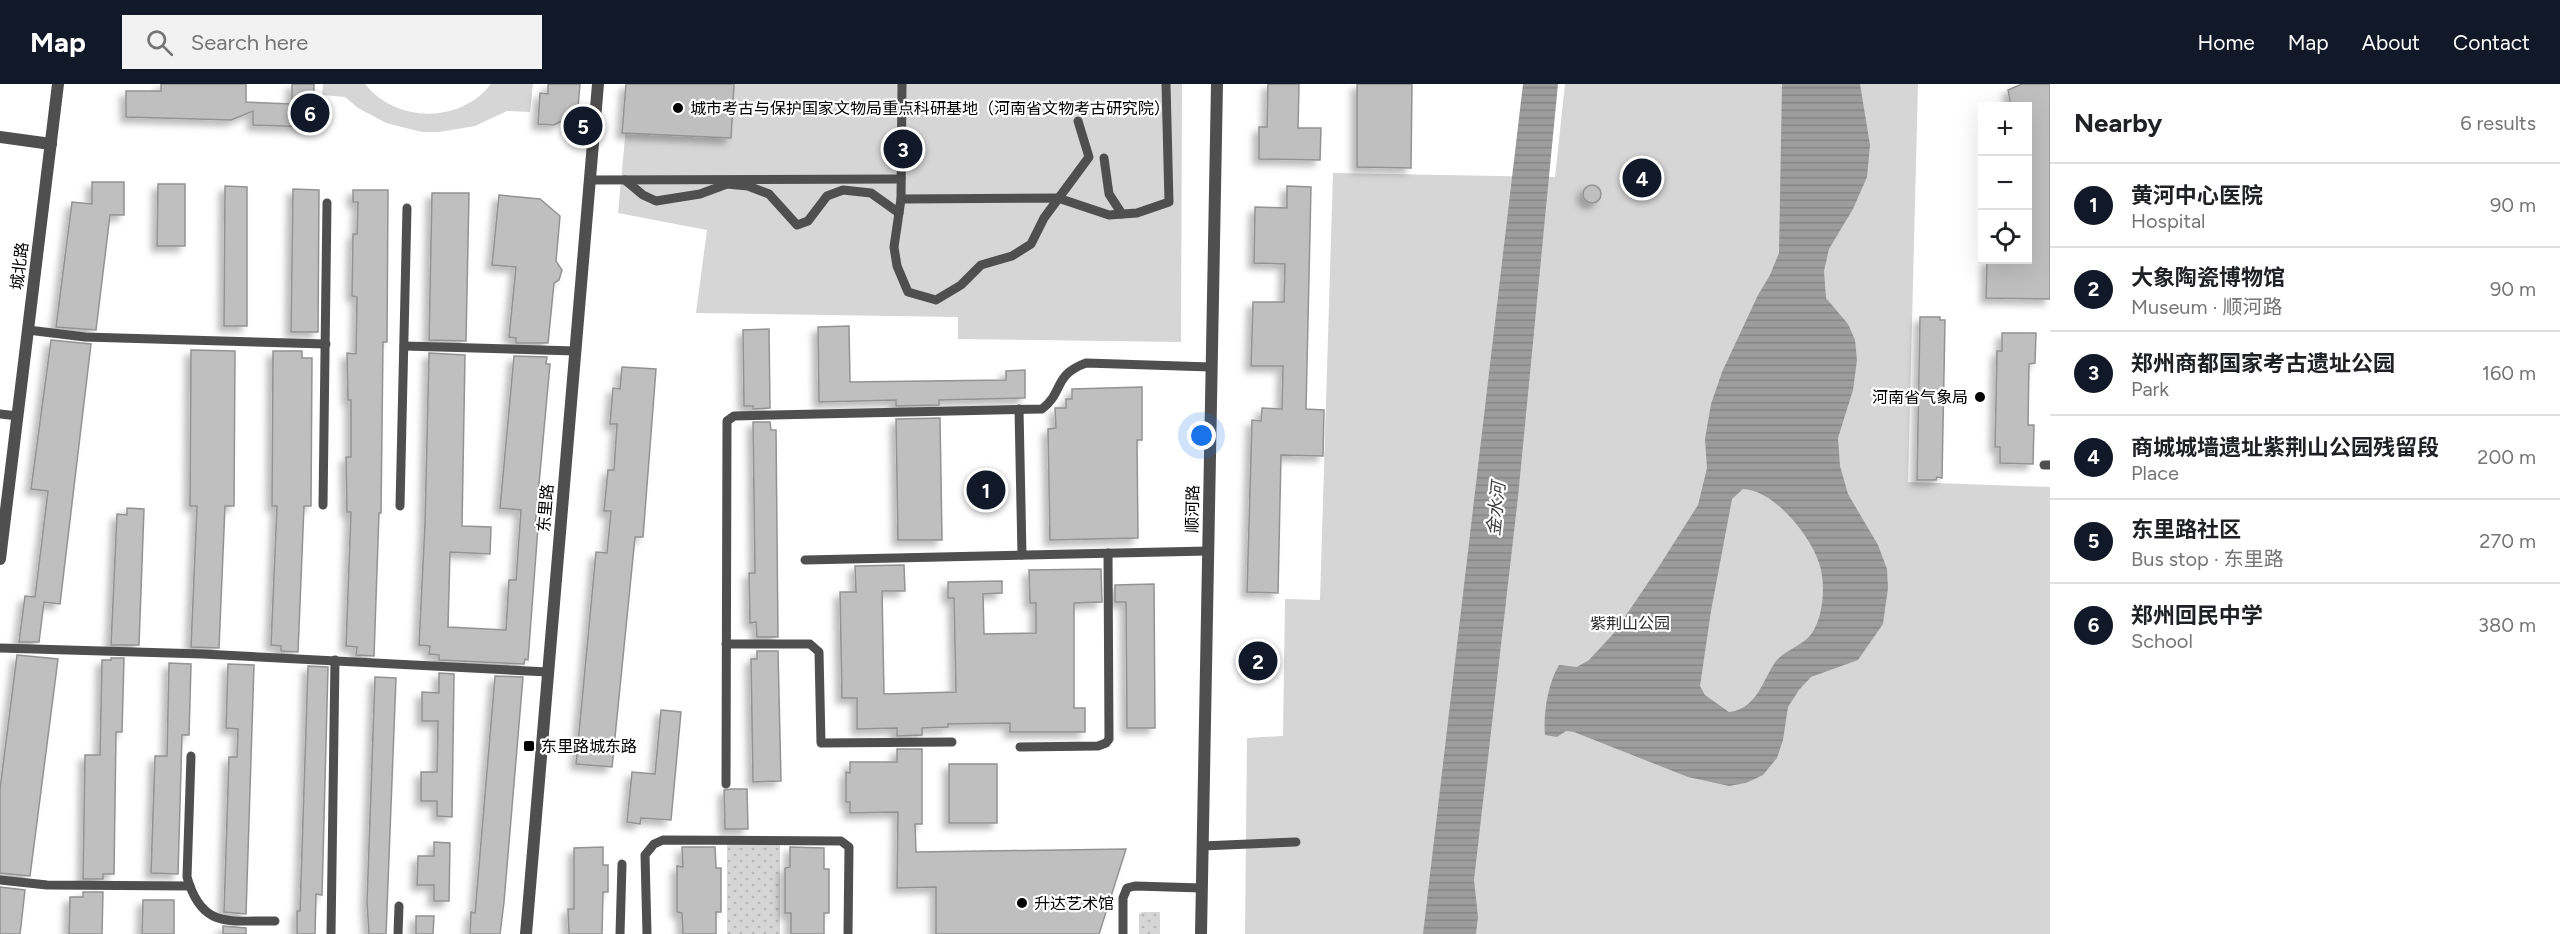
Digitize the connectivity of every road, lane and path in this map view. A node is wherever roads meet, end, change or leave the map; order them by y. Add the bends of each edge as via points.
1 (58, 84) edge
2 (598, 84) edge
3 (902, 84) edge
4 (1166, 84) edge
5 (1216, 84) edge
6 (1078, 121) dead end
7 (0, 138) edge
8 (51, 144) junction
9 (1089, 157) junction
10 (1104, 158) junction
11 (1115, 159) dead end
12 (901, 179) junction
13 (590, 180) junction
14 (625, 180) junction
15 (1058, 198) junction
16 (901, 199) junction
17 (327, 203) dead end
18 (407, 208) dead end
19 (899, 213) junction
20 (1122, 214) junction
21 (28, 330) junction
22 (326, 344) junction
23 (404, 346) junction
24 (575, 351) junction
25 (1211, 367) junction
26 (1019, 409) junction
27 (0, 414) edge
28 (18, 416) junction
29 (323, 505) dead end
30 (400, 506) dead end
31 (1208, 551) junction
32 (1108, 553) junction
33 (1022, 555) junction
34 (0, 559) edge
35 (805, 560) dead end
36 (726, 644) junction
37 (0, 648) edge
38 (335, 660) junction
39 (548, 672) junction
40 (952, 742) dead end
41 (1020, 747) dead end
42 (191, 756) dead end
43 (726, 784) dead end
44 (1296, 842) dead end
45 (1202, 846) junction
46 (622, 864) dead end
47 (0, 880) edge
48 (190, 886) junction
49 (1202, 888) junction
50 (399, 906) dead end
51 (274, 921) dead end
52 (331, 934) edge
53 (398, 934) edge
54 (526, 934) edge
55 (620, 934) edge
56 (647, 934) edge
57 (848, 934) edge
58 (1123, 934) edge
59 (1201, 934) edge

1 - 8 street, 城北路
2 - 13 street, 东里路
3 - 12 lane
4 - 20 lane via 1169,202
5 - 25 street, 顺河路
6 - 9 lane
7 - 8 street
8 - 21 street, 城北路
9 - 10 lane
9 - 15 lane
10 - 11 lane
10 - 20 lane via 1109,194
12 - 14 lane
12 - 16 lane
13 - 14 lane
13 - 24 street, 东里路
14 - 19 lane via 656,201 700,194 727,184 748,186 770,194 796,225 808,222 827,196 843,190 871,193
15 - 16 lane
15 - 19 lane via 1031,244 1012,256 981,265 961,285 936,300 908,292 900,275 894,247
15 - 20 lane via 1109,215
16 - 19 lane
17 - 22 lane
18 - 23 lane
21 - 22 lane via 85,337
21 - 28 street, 城北路
22 - 29 lane
23 - 24 lane
23 - 30 lane
24 - 39 street, 东里路
25 - 26 lane via 1086,363 1070,369 1042,409
25 - 31 street, 顺河路
26 - 33 lane
26 - 36 lane via 734,416 727,421
27 - 28 lane
28 - 34 street, 城北路
31 - 32 lane
31 - 45 street, 顺河路
32 - 33 lane
32 - 41 lane via 1109,738 1098,746
33 - 35 lane
36 - 40 lane via 810,644 819,652 821,743
36 - 43 lane
37 - 38 lane
38 - 39 lane
38 - 52 lane
39 - 54 street, 东里路
42 - 48 lane via 187,877
44 - 45 lane
45 - 49 street, 顺河路
46 - 55 lane
47 - 48 lane via 47,885
48 - 51 lane via 203,910 220,920
49 - 58 lane via 1127,888 1123,898
49 - 59 street, 顺河路
50 - 53 lane
56 - 57 lane via 645,855 654,844 663,840 789,840 841,841 849,847

